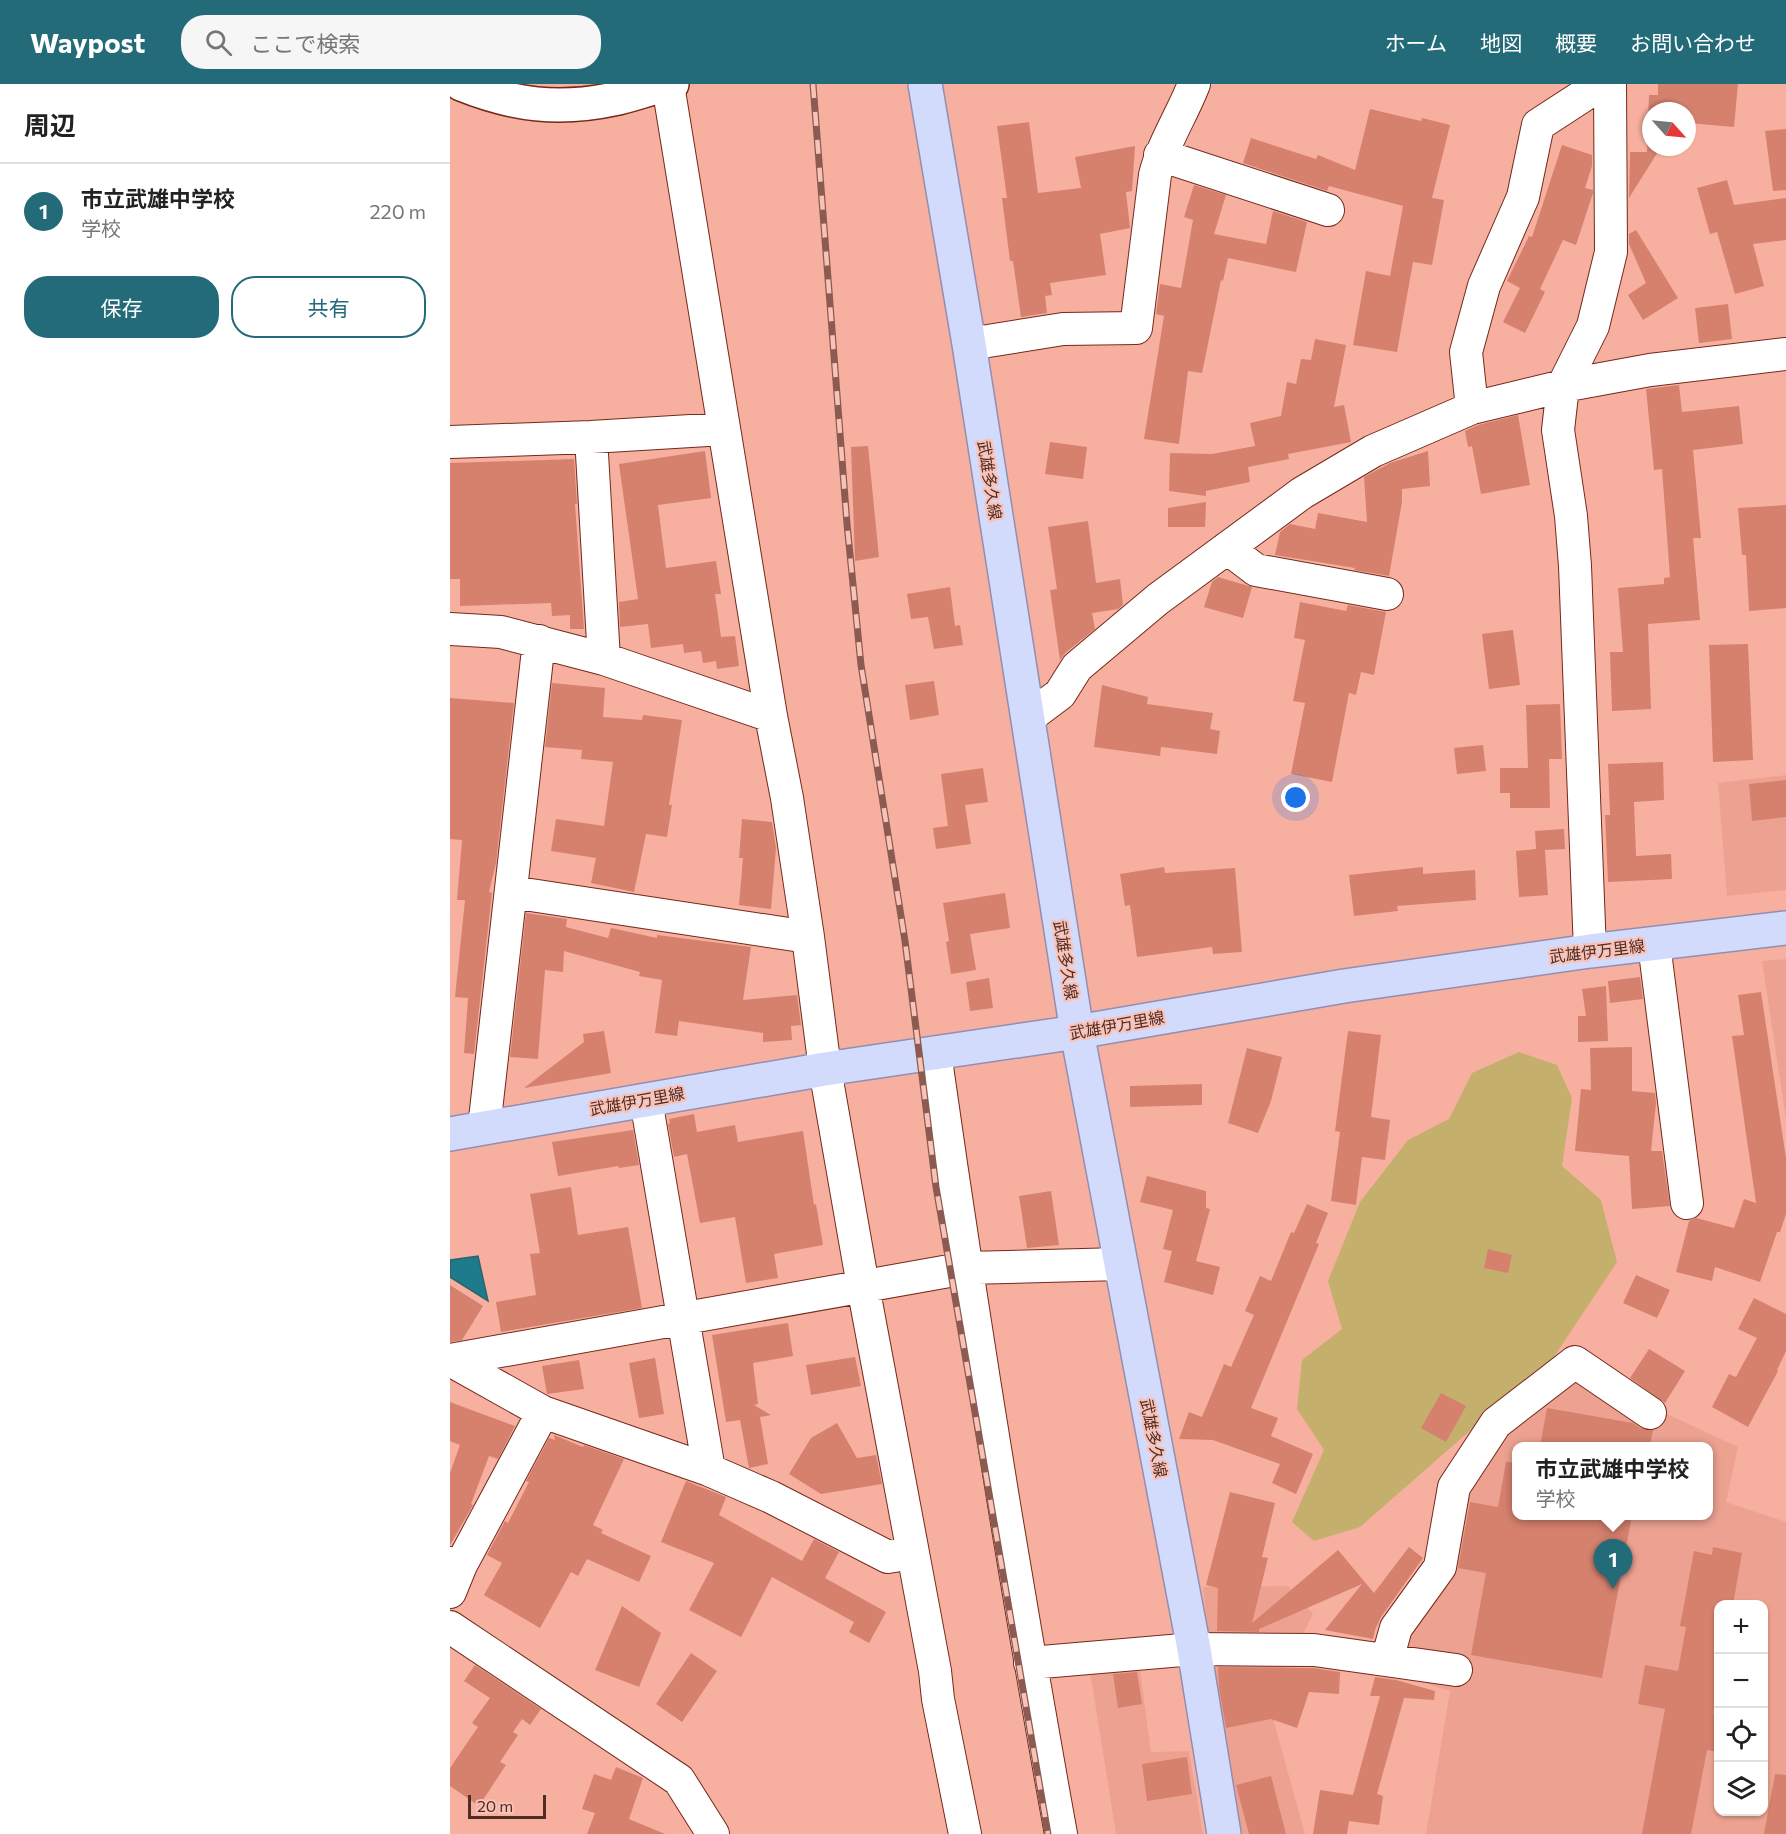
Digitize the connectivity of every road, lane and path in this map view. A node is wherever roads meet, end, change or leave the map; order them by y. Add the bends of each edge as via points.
1 (461, 84) edge
2 (670, 84) edge
3 (925, 84) edge
4 (1194, 84) edge
5 (1601, 84) edge
6 (1610, 84) edge
7 (1160, 155) junction
8 (1328, 210) dead end
9 (969, 344) junction
10 (1786, 354) edge
11 (1563, 386) junction
12 (1472, 408) junction
13 (724, 429) junction
14 (591, 437) junction
15 (450, 441) edge
16 (1227, 548) junction
17 (1387, 594) dead end
18 (450, 629) edge
19 (540, 641) junction
20 (604, 658) junction
21 (771, 716) junction
22 (1028, 718) junction
23 (511, 892) junction
24 (1786, 928) edge
25 (808, 937) junction
26 (1654, 944) junction
27 (1590, 951) junction
28 (1077, 1032) junction
29 (935, 1053) junction
30 (825, 1069) junction
31 (646, 1100) junction
32 (484, 1128) junction
33 (450, 1134) edge
34 (1688, 1203) dead end
35 (1121, 1264) junction
36 (966, 1268) junction
37 (863, 1286) junction
38 (683, 1318) junction
39 (450, 1360) edge
40 (543, 1412) junction
41 (1650, 1413) dead end
42 (709, 1470) junction
43 (913, 1553) junction
44 (454, 1573) edge
45 (450, 1627) edge
46 (1194, 1649) junction
47 (1387, 1660) junction
48 (1030, 1663) junction
49 (1456, 1670) dead end
50 (713, 1834) edge
51 (965, 1834) edge
52 (1061, 1834) edge
53 (1224, 1834) edge

1 - 2 street via 514,102 557,107 612,100
2 - 13 street
3 - 9 main road, 武雄多久線
4 - 7 street
5 - 12 street via 1539,125 1523,197 1484,286 1466,352
6 - 11 street via 1611,252 1593,326
7 - 8 street
7 - 9 street via 1136,328 1063,329
9 - 22 main road, 武雄多久線
10 - 11 street via 1650,370
11 - 12 street
11 - 27 street via 1558,430 1575,567
12 - 16 street via 1373,451 1302,493
13 - 14 street
13 - 21 street
14 - 15 street
14 - 20 street
16 - 17 street via 1256,570
16 - 22 street via 1077,667 1060,694
18 - 19 street via 501,632
19 - 20 street
19 - 23 street
20 - 21 street
21 - 25 street
22 - 28 main road, 武雄多久線
23 - 25 street
23 - 32 street
24 - 26 main road, 武雄伊万里線
25 - 30 street
26 - 27 main road, 武雄伊万里線
26 - 34 street
27 - 28 main road, 武雄伊万里線 via 1326,989
28 - 29 main road, 武雄伊万里線
28 - 35 main road, 武雄多久線
29 - 30 main road, 武雄伊万里線
29 - 36 street
30 - 31 main road, 武雄伊万里線
30 - 37 street
31 - 32 main road, 武雄伊万里線
31 - 38 street
32 - 33 main road, 武雄伊万里線
35 - 36 street
35 - 46 main road, 武雄多久線
36 - 37 street
36 - 48 street
37 - 38 street
37 - 43 street
38 - 39 street
38 - 42 street
39 - 40 street
40 - 42 street
40 - 44 street
41 - 47 street via 1575,1362 1496,1423 1454,1487 1440,1567 1395,1628
42 - 43 street via 888,1557
43 - 51 street
45 - 50 street via 680,1780
46 - 47 street via 1314,1650
46 - 48 street
46 - 53 main road, 武雄多久線
47 - 49 street
48 - 52 street

